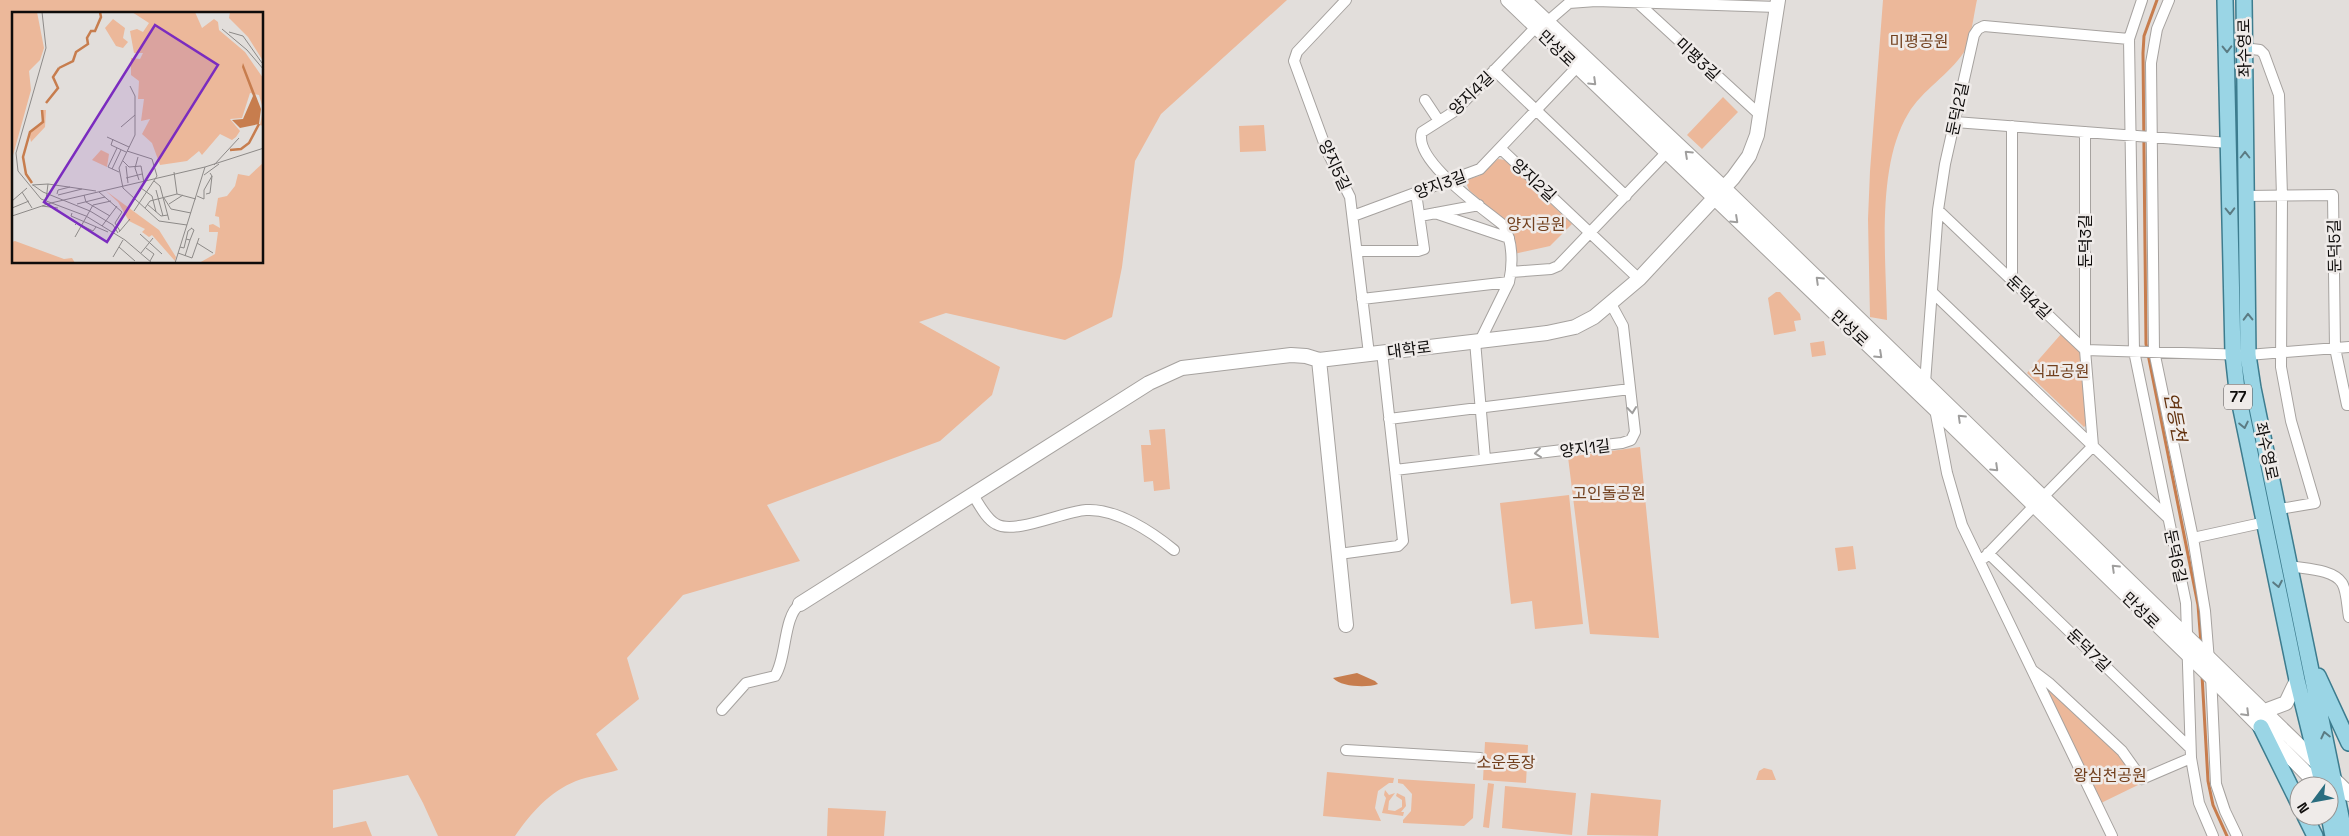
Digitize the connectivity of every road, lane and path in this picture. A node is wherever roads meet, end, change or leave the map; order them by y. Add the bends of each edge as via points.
1 (1346, 0) edge
2 (1508, 0) edge
3 (1524, 0) edge
4 (2142, 0) edge
5 (2169, 0) edge
6 (2225, 0) edge
7 (2244, 0) edge
8 (1637, 1) edge
9 (1778, 3) edge
10 (1541, 24) junction
11 (2129, 39) junction
12 (2244, 48) junction
13 (1577, 67) junction
14 (1494, 70) junction
15 (1425, 100) dead end
16 (1536, 110) junction
17 (1760, 115) junction
18 (1439, 121) junction
19 (1955, 122) junction
20 (2012, 126) junction
21 (2085, 132) junction
22 (2130, 135) junction
23 (2152, 137) junction
24 (2229, 143) junction
25 (1500, 148) junction
26 (1666, 153) junction
27 (1450, 180) junction
28 (1724, 188) junction
29 (1416, 193) junction
30 (1626, 196) junction
31 (2245, 196) junction
32 (2282, 196) junction
33 (1713, 199) junction
34 (1479, 205) junction
35 (1938, 210) junction
36 (1435, 213) junction
37 (1352, 216) junction
38 (1420, 216) junction
39 (1591, 233) junction
40 (1509, 238) junction
41 (1357, 251) junction
42 (1510, 277) junction
43 (1639, 279) junction
44 (2012, 280) junction
45 (1932, 292) junction
46 (2248, 296) junction
47 (2232, 297) junction
48 (1362, 299) junction
49 (1611, 304) junction
50 (1477, 341) junction
51 (2349, 347) edge
52 (2335, 348) junction
53 (2085, 350) junction
54 (2134, 351) junction
55 (2154, 351) junction
56 (2281, 352) junction
57 (1376, 353) junction
58 (2233, 354) junction
59 (2248, 355) junction
60 (1319, 360) junction
61 (1925, 383) junction
62 (2253, 388) junction
63 (1630, 389) junction
64 (2237, 390) junction
65 (2348, 405) edge
66 (1480, 407) junction
67 (1935, 410) junction
68 (1389, 419) junction
69 (2093, 446) junction
70 (1485, 459) junction
71 (1395, 470) junction
72 (973, 495) junction
73 (2038, 502) junction
74 (2280, 509) junction
75 (2167, 516) junction
76 (2266, 522) junction
77 (2193, 538) junction
78 (1174, 550) dead end
79 (1988, 553) junction
80 (1339, 554) junction
81 (1979, 563) junction
82 (2290, 566) junction
83 (800, 604) joint
84 (2348, 617) edge
85 (1346, 626) dead end
86 (2188, 638) junction
87 (2306, 649) junction
88 (2189, 656) junction
89 (2207, 658) junction
90 (2030, 669) junction
91 (2211, 677) junction
92 (2297, 680) junction
93 (722, 710) dead end
94 (2262, 712) junction
95 (2261, 727) junction
96 (2349, 743) edge
97 (1346, 750) dead end
98 (2191, 753) junction
99 (1480, 758) dead end
100 (2317, 765) junction
101 (2315, 776) edge
102 (2324, 776) edge
103 (2331, 776) edge
104 (2289, 784) edge
105 (2339, 809) edge
106 (2112, 836) edge
107 (2214, 836) edge
108 (2237, 836) edge
109 (2346, 836) edge

1 - 37 street, 양지5길 via 1297,52 1294,61 1327,151 1349,194
2 - 10 street, 만성로
3 - 10 street, 만성로
4 - 11 street
5 - 23 street via 2153,44
6 -> 24 main road, 좌수영로 / 77
7 - 12 main road, 좌수영로 / 77
8 - 9 street
8 - 10 street via 1572,2
8 - 17 street, 미평3길
9 - 17 street
10 - 13 street, 만성로
10 - 14 street, 양지4길
28 -> 10 street, 만성로
11 - 19 street, 둔덕2길 via 1982,26 1971,42
11 - 22 street
31 -> 12 main road, 좌수영로 / 77
12 - 32 street via 2260,50 2264,54 2278,95
13 - 16 street, 양지3길
13 -> 26 street, 만성로
14 - 16 street
14 - 18 street, 양지4길 via 1455,111
15 - 18 street
16 - 25 street, 양지3길
16 - 30 street
17 - 28 street via 1749,156
18 - 27 street, 양지4길 via 1421,136 1424,151 1433,165
19 - 20 street
19 - 35 street, 둔덕2길
20 - 21 street
20 - 44 street
21 - 22 street
21 - 53 street, 둔덕3길
22 - 23 street
22 - 54 street
23 - 24 street
23 - 55 street
24 -> 47 main road, 좌수영로 / 77
25 - 27 street, 양지3길 via 1480,169
25 - 39 street, 양지2길
26 - 30 street
26 - 33 street, 만성로
27 - 29 street, 양지3길
27 - 34 street
28 - 33 street
61 -> 28 street, 만성로
29 - 37 street, 양지3길
29 - 38 street
30 - 39 street
31 - 32 street, 둔덕5길
31 - 46 main road, 좌수영로 / 77
32 - 52 street, 둔덕5길 via 2333,195
32 - 56 street
33 - 43 street, 대학로
33 -> 67 street, 만성로
34 - 36 street
34 - 40 street via 1503,225
35 - 44 street, 둔덕4길
35 - 45 street, 둔덕2길
36 - 38 street
36 - 40 street
37 - 41 street, 양지5길
38 - 41 street via 1425,246 1422,250
39 - 42 street via 1554,268
39 - 43 street, 양지2길
40 - 42 street
41 - 48 street, 양지5길
42 - 48 street
42 - 50 street
43 - 49 street, 대학로
44 - 53 street, 둔덕4길
45 - 61 street, 둔덕2길
45 - 69 street, 둔덕6길
46 - 47 main road
59 -> 46 main road, 좌수영로 / 77
47 - 58 main road, 좌수영로 / 77
48 - 57 street, 양지5길
49 - 50 street, 대학로 via 1594,317 1561,331
49 - 63 street, 양지1길 via 1623,326
50 - 57 street, 대학로
50 - 66 street
51 - 52 street
52 - 56 street
52 - 65 street, 둔덕5길
53 - 54 street
53 - 69 street
54 - 55 street
54 - 75 street
55 - 58 street
55 - 77 street
56 - 59 street
56 - 74 street via 2291,421 2315,503
57 - 60 street, 대학로
57 - 68 street
58 - 59 street
58 - 64 main road, 좌수영로 / 77
59 - 62 main road, 좌수영로 / 77
60 - 72 street, 대학로 via 1291,355 1173,370
60 - 80 street
73 -> 61 street, 만성로
62 - 64 main road
62 - 74 main road, 좌수영로 / 77
63 - 66 street
63 -> 70 street, 양지1길 via 1635,432 1627,442
64 -> 76 main road, 좌수영로 / 77
66 - 68 street
66 - 70 street
67 -> 73 street, 만성로
67 - 81 street via 1954,499
68 - 71 street
69 - 73 street
69 - 75 street, 둔덕6길
70 - 71 street, 양지1길
71 - 80 street via 1402,543
72 - 78 street via 992,521 1001,526 1096,510 1146,529
72 - 83 street, 대학로
73 - 79 street
86 -> 73 street, 만성로
73 - 88 street, 만성로
74 - 82 main road, 좌수영로 / 77
75 - 86 street, 둔덕6길 via 2186,603
76 - 77 street
76 -> 92 main road, 좌수영로 / 77
77 - 89 street via 2205,611
79 - 81 street
79 - 98 street, 둔덕7길
80 - 85 street
81 - 90 street
82 - 84 street via 2338,578 2343,585
82 - 87 main road, 좌수영로 / 77
83 - 93 street via 791,618 775,676 746,683
86 - 88 street
86 - 89 street, 만성로
87 - 96 main road
103 -> 87 main road, 좌수영로 / 77
88 - 91 street, 만성로
88 - 98 street
89 - 91 street
89 - 94 street
90 - 98 street via 2049,682 2122,751 2142,779
90 - 106 street
91 -> 95 street
91 - 108 street via 2216,784
92 - 94 street via 2286,703
92 - 100 main road, 좌수영로 / 77
94 - 100 street
95 - 101 street
95 - 104 main road
97 - 99 street
98 - 107 street via 2199,803
100 - 102 main road, 좌수영로 / 77
105 - 109 main road, 좌수영로 / 77

